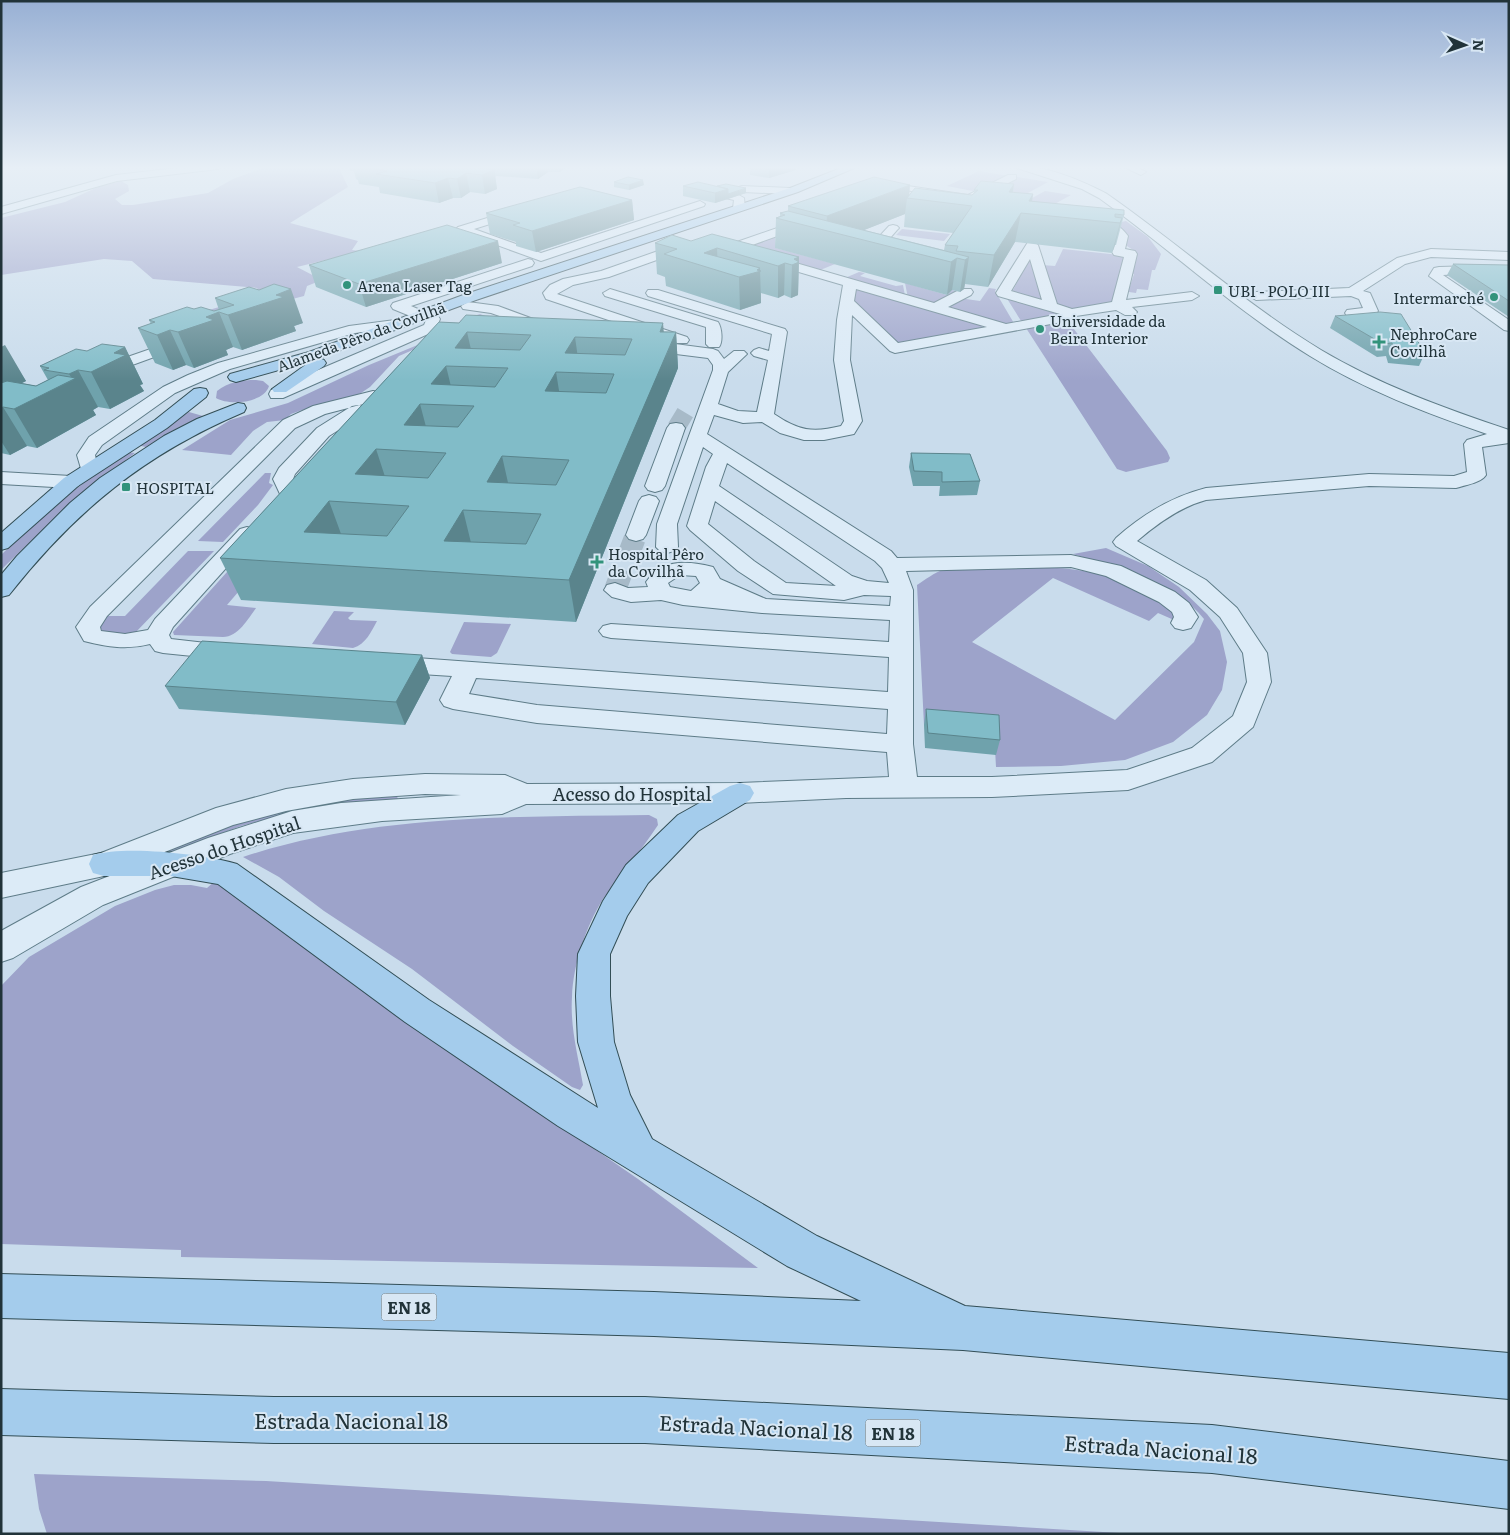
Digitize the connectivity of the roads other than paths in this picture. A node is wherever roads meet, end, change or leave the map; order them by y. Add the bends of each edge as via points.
1 (469, 238) edge
2 (482, 238) edge
3 (599, 238) edge
4 (651, 238) edge
5 (676, 238) edge
6 (763, 238) edge
7 (884, 238) edge
8 (1122, 238) edge
9 (1158, 238) edge
10 (1176, 238) edge
11 (678, 248) edge
12 (1509, 256) edge
13 (866, 258) edge
14 (534, 260) junction
15 (566, 266) junction
16 (1509, 268) edge
17 (1471, 270) junction
18 (548, 272) junction
19 (1490, 272) edge
20 (847, 278) junction
21 (966, 292) edge
22 (1352, 292) junction
23 (610, 293) dead end
24 (653, 293) dead end
25 (1002, 293) junction
26 (1309, 294) junction
27 (1192, 296) dead end
28 (1256, 296) junction
29 (847, 302) junction
30 (1333, 303) dead end
31 (468, 306) junction
32 (1051, 307) junction
33 (935, 308) junction
34 (1124, 308) junction
35 (1071, 312) junction
36 (1352, 313) edge
37 (426, 317) junction
38 (1088, 317) dead end
39 (395, 324) junction
40 (1022, 325) junction
41 (645, 327) junction
42 (1509, 327) edge
43 (1006, 332) junction
44 (201, 335) edge
45 (635, 340) junction
46 (682, 340) junction
47 (540, 342) edge
48 (718, 350) junction
49 (740, 353) junction
50 (776, 357) junction
51 (236, 377) junction
52 (86, 378) edge
53 (278, 391) junction
54 (200, 393) junction
55 (250, 405) junction
56 (699, 405) junction
57 (766, 416) junction
58 (676, 428) tunnel mouth
59 (1509, 428) edge
60 (698, 436) junction
61 (1509, 437) edge
62 (723, 453) junction
63 (89, 468) junction
64 (1, 478) edge
65 (71, 482) junction
66 (709, 488) junction
67 (9, 533) edge
68 (636, 535) tunnel mouth
69 (1, 544) edge
70 (667, 547) junction
71 (892, 565) junction
72 (687, 567) junction
73 (711, 583) junction
74 (864, 588) junction
75 (670, 589) junction
76 (1, 590) edge
77 (615, 590) dead end
78 (902, 590) junction
79 (762, 606) junction
80 (901, 614) junction
81 (1183, 623) dead end
82 (611, 631) dead end
83 (157, 635) junction
84 (901, 650) junction
85 (251, 654) edge
86 (370, 662) edge
87 (468, 669) junction
88 (798, 693) junction
89 (900, 701) junction
90 (794, 736) junction
91 (900, 744) junction
92 (904, 788) junction
93 (740, 793) junction
94 (523, 794) junction
95 (104, 864) junction
96 (171, 864) junction
97 (1, 886) edge
98 (1, 948) edge
99 (638, 1153) junction
100 (1, 1296) edge
101 (963, 1328) junction
102 (1509, 1376) edge
103 (1, 1412) edge
104 (1509, 1486) edge

1 - 14 street
2 - 14 street
3 - 14 street
4 - 15 main road, Alameda Pêro da Covilhã
5 - 31 main road, Alameda Pêro da Covilhã via 510,296
6 - 20 street via 735,248
7 - 13 street
8 - 34 street via 1118,252 1131,254
9 - 61 street via 1267,319 1342,368 1428,407
10 - 28 street
11 - 41 street via 554,288 550,293 550,296
12 - 22 street via 1445,252 1415,256
14 - 15 street
14 - 18 street
14 - 37 street via 398,306
15 - 18 main road, Alameda Pêro da Covilhã
16 - 17 street
17 - 19 street
17 - 42 street via 1439,271 1436,276
18 - 37 main road, Alameda Pêro da Covilhã
20 - 29 street
20 - 33 street
21 - 33 street
22 - 26 street
22 - 36 street via 1365,296 1371,311
23 - 48 street via 713,325
24 - 50 street via 780,332
25 - 32 street
25 - 32 street via 1032,245
25 - 40 street
26 - 28 street
26 - 30 street
27 - 34 street
28 - 59 street via 1353,363 1413,391
29 - 43 street via 895,348
29 - 57 street via 842,360 853,421 848,430 803,436 785,430
31 - 37 main road, Alameda Pêro da Covilhã
31 - 47 street via 493,309 509,322 561,339
32 - 35 street
33 - 43 street
34 - 35 street
35 - 38 street
35 - 40 street via 1067,317
37 - 39 main road, Alameda Pêro da Covilhã
37 - 53 main road, Alameda Pêro da Covilhã via 310,368
39 - 51 main road, Alameda Pêro da Covilhã via 283,365
39 - 63 street via 354,329 224,366 194,378 169,390 95,441 86,455
40 - 43 street
41 - 45 street
41 - 46 street
44 - 52 street
45 - 46 street
45 - 48 street
46 - 48 street
48 - 49 street
48 - 49 street via 743,346 745,349
48 - 56 street via 714,388
49 - 50 street
50 - 57 street
51 - 53 main road, Alameda Pêro da Covilhã via 274,378 282,386
51 - 54 main road, Alameda Pêro da Covilhã
53 - 55 main road, Alameda Pêro da Covilhã
54 - 55 main road, Alameda Pêro da Covilhã via 198,400 202,405 214,408
54 - 63 main road, Alameda Pêro da Covilhã via 161,424
55 - 76 main road, Alameda Pêro da Covilhã via 194,426 110,480 44,541
56 - 57 street via 728,415
56 - 60 street
58 - 68 street
60 - 62 street
60 - 70 street via 667,524
61 - 92 street, Acesso do Hospital via 1473,444 1477,476 1456,482 1369,480 1188,497 1142,525 1123,542 1198,585 1229,613 1255,652 1259,682 1244,721 1202,755 1128,780
62 - 66 street
62 - 71 street via 883,556
63 - 65 main road, Alameda Pêro da Covilhã
64 - 65 street
65 - 67 main road, Alameda Pêro da Covilhã
66 - 74 street via 844,581
66 - 74 street via 697,526 746,566 781,589 844,593
67 - 69 main road, Alameda Pêro da Covilhã
70 - 72 street
70 - 75 street
71 - 78 street
71 - 81 street via 1071,561 1113,571 1167,597 1181,608 1186,617
72 - 73 street via 705,572
72 - 75 street via 667,571
73 - 75 street via 701,594
73 - 79 street
74 - 78 street
75 - 77 street via 638,596 620,594
75 - 79 street
78 - 80 street
79 - 80 street
80 - 84 street
82 - 84 street
83 - 83 street via 137,641 116,642 92,636 88,627 98,612 289,424 326,409 369,408 343,418 322,432 286,472 286,493 163,624
83 - 85 street via 163,646
84 - 89 street
86 - 87 street
87 - 88 street
87 - 90 street via 453,700 537,714
88 - 89 street
88 - 90 street
89 - 91 street
90 - 91 street
91 - 92 street
92 - 93 street, Acesso do Hospital
93 - 94 street, Acesso do Hospital
93 - 99 main road via 688,823 654,855 637,874 614,910 594,954 596,1042 613,1099
94 - 95 street, Acesso do Hospital via 505,785 425,784 354,789 286,800 226,816
94 - 96 street, Acesso do Hospital via 502,803 374,810 292,822
95 - 96 main road
95 - 97 street, Acesso do Hospital
96 - 98 street, Acesso do Hospital via 92,896
96 - 99 main road via 226,874 417,1011 571,1113
99 - 101 main road via 802,1251
100 - 101 main road, EN 18 via 654,1314
101 - 102 main road, EN 18
103 - 104 main road, Estrada Nacional 18 / EN 18 via 274,1420 645,1420 1212,1449

